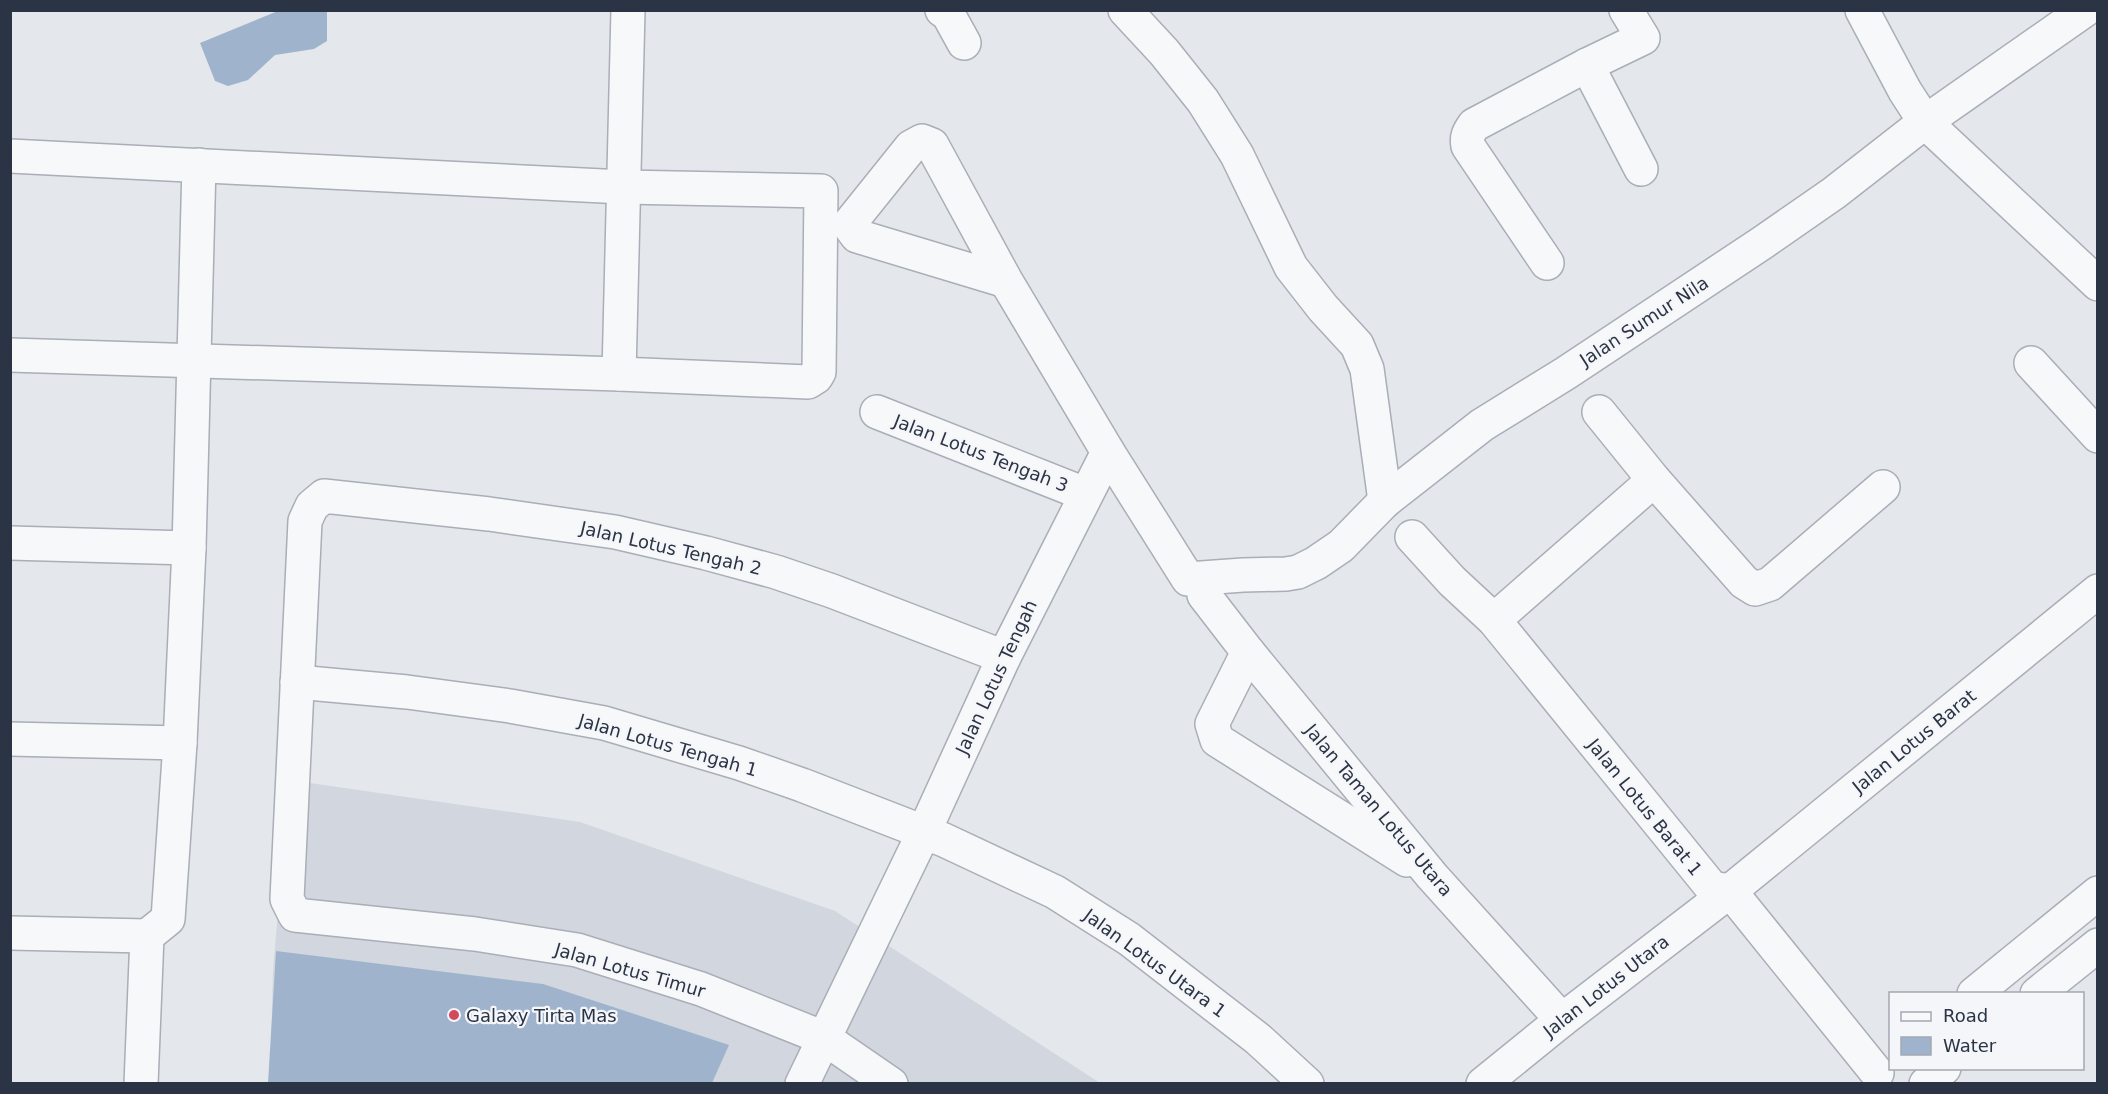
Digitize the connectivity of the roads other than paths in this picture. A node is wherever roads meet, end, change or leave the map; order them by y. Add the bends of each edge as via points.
1 (628, 10) edge
2 (942, 10) edge
3 (1125, 10) edge
4 (1626, 10) edge
5 (1862, 10) edge
6 (2085, 10) edge
7 (964, 44) dead end
8 (1587, 65) junction
9 (1925, 122) junction
10 (10, 156) edge
11 (199, 165) junction
12 (1641, 170) dead end
13 (623, 187) junction
14 (1547, 263) dead end
15 (1006, 281) junction
16 (2097, 284) edge
17 (10, 355) edge
18 (193, 362) junction
19 (2031, 363) dead end
20 (619, 374) junction
21 (877, 412) dead end
22 (1599, 412) dead end
23 (2097, 436) edge
24 (1108, 452) junction
25 (1654, 480) junction
26 (1882, 487) dead end
27 (1085, 494) junction
28 (1384, 501) junction
29 (1412, 537) dead end
30 (10, 543) edge
31 (189, 548) junction
32 (1196, 587) junction
33 (2097, 591) edge
34 (1494, 620) junction
35 (1248, 652) junction
36 (1004, 657) junction
37 (297, 682) junction
38 (10, 739) edge
39 (180, 743) junction
40 (924, 832) junction
41 (1432, 876) junction
42 (1730, 891) junction
43 (2097, 893) edge
44 (10, 933) edge
45 (147, 936) junction
46 (2095, 953) edge
47 (1975, 992) edge
48 (2038, 992) edge
49 (1562, 1020) junction
50 (824, 1038) junction
51 (1942, 1070) edge
52 (1877, 1073) edge
53 (141, 1083) edge
54 (802, 1083) edge
55 (891, 1083) edge
56 (1307, 1083) edge
57 (1483, 1083) edge
58 (1926, 1083) edge

1 - 13 street
2 - 7 street
3 - 28 street via 1203,101 1237,155 1291,267 1358,345 1368,369
4 - 8 street via 1643,38
5 - 9 street
6 - 9 street, Jalan Sumur Nila
8 - 12 street
8 - 14 street via 1474,125 1467,140
9 - 16 street
9 - 28 street, Jalan Sumur Nila via 1762,243 1482,425
10 - 11 street
11 - 13 street
11 - 18 street
13 - 20 street
13 - 20 street via 821,191 819,372 808,382
15 - 15 street via 927,142 911,147 850,224 857,236
15 - 24 street
17 - 18 street
18 - 20 street
18 - 31 street
19 - 23 street
21 - 27 street, Jalan Lotus Tengah 3
22 - 25 street
24 - 27 street, Jalan Lotus Tengah
24 - 32 street, Jalan Taman Lotus Utara
25 - 26 street via 1744,582 1755,589 1770,584
25 - 34 street
27 - 36 street, Jalan Lotus Tengah
28 - 32 street, Jalan Sumur Nila via 1341,546 1316,564 1298,572
29 - 34 street, Jalan Lotus Barat 1
30 - 31 street
31 - 39 street
32 - 35 street, Jalan Taman Lotus Utara
33 - 42 street, Jalan Lotus Barat
34 - 42 street, Jalan Lotus Barat 1 via 1712,888
35 - 41 street, Jalan Taman Lotus Utara
35 - 41 street via 1212,724 1217,740
36 - 37 street, Jalan Lotus Tengah 2 via 832,591 695,550 615,532 324,496 312,506 304,521
36 - 40 street, Jalan Lotus Tengah
37 - 40 street, Jalan Lotus Tengah 1 via 407,692 604,723 739,763
37 - 50 street, Jalan Lotus Timur via 287,899 295,915 475,934 577,950 701,989
38 - 39 street
39 - 45 street via 168,919
40 - 50 street, Jalan Lotus Tengah
40 - 56 street, Jalan Lotus Utara 1 via 1055,892 1129,939 1258,1039
41 - 49 street, Jalan Taman Lotus Utara
42 - 49 street, Jalan Lotus Utara
42 - 52 street, Jalan Lotus Barat 1
43 - 47 street
44 - 45 street
45 - 53 street
46 - 48 street
49 - 57 street, Jalan Lotus Utara
50 - 54 street, Jalan Lotus Tengah
50 - 55 street, Jalan Lotus Timur
51 - 58 street

